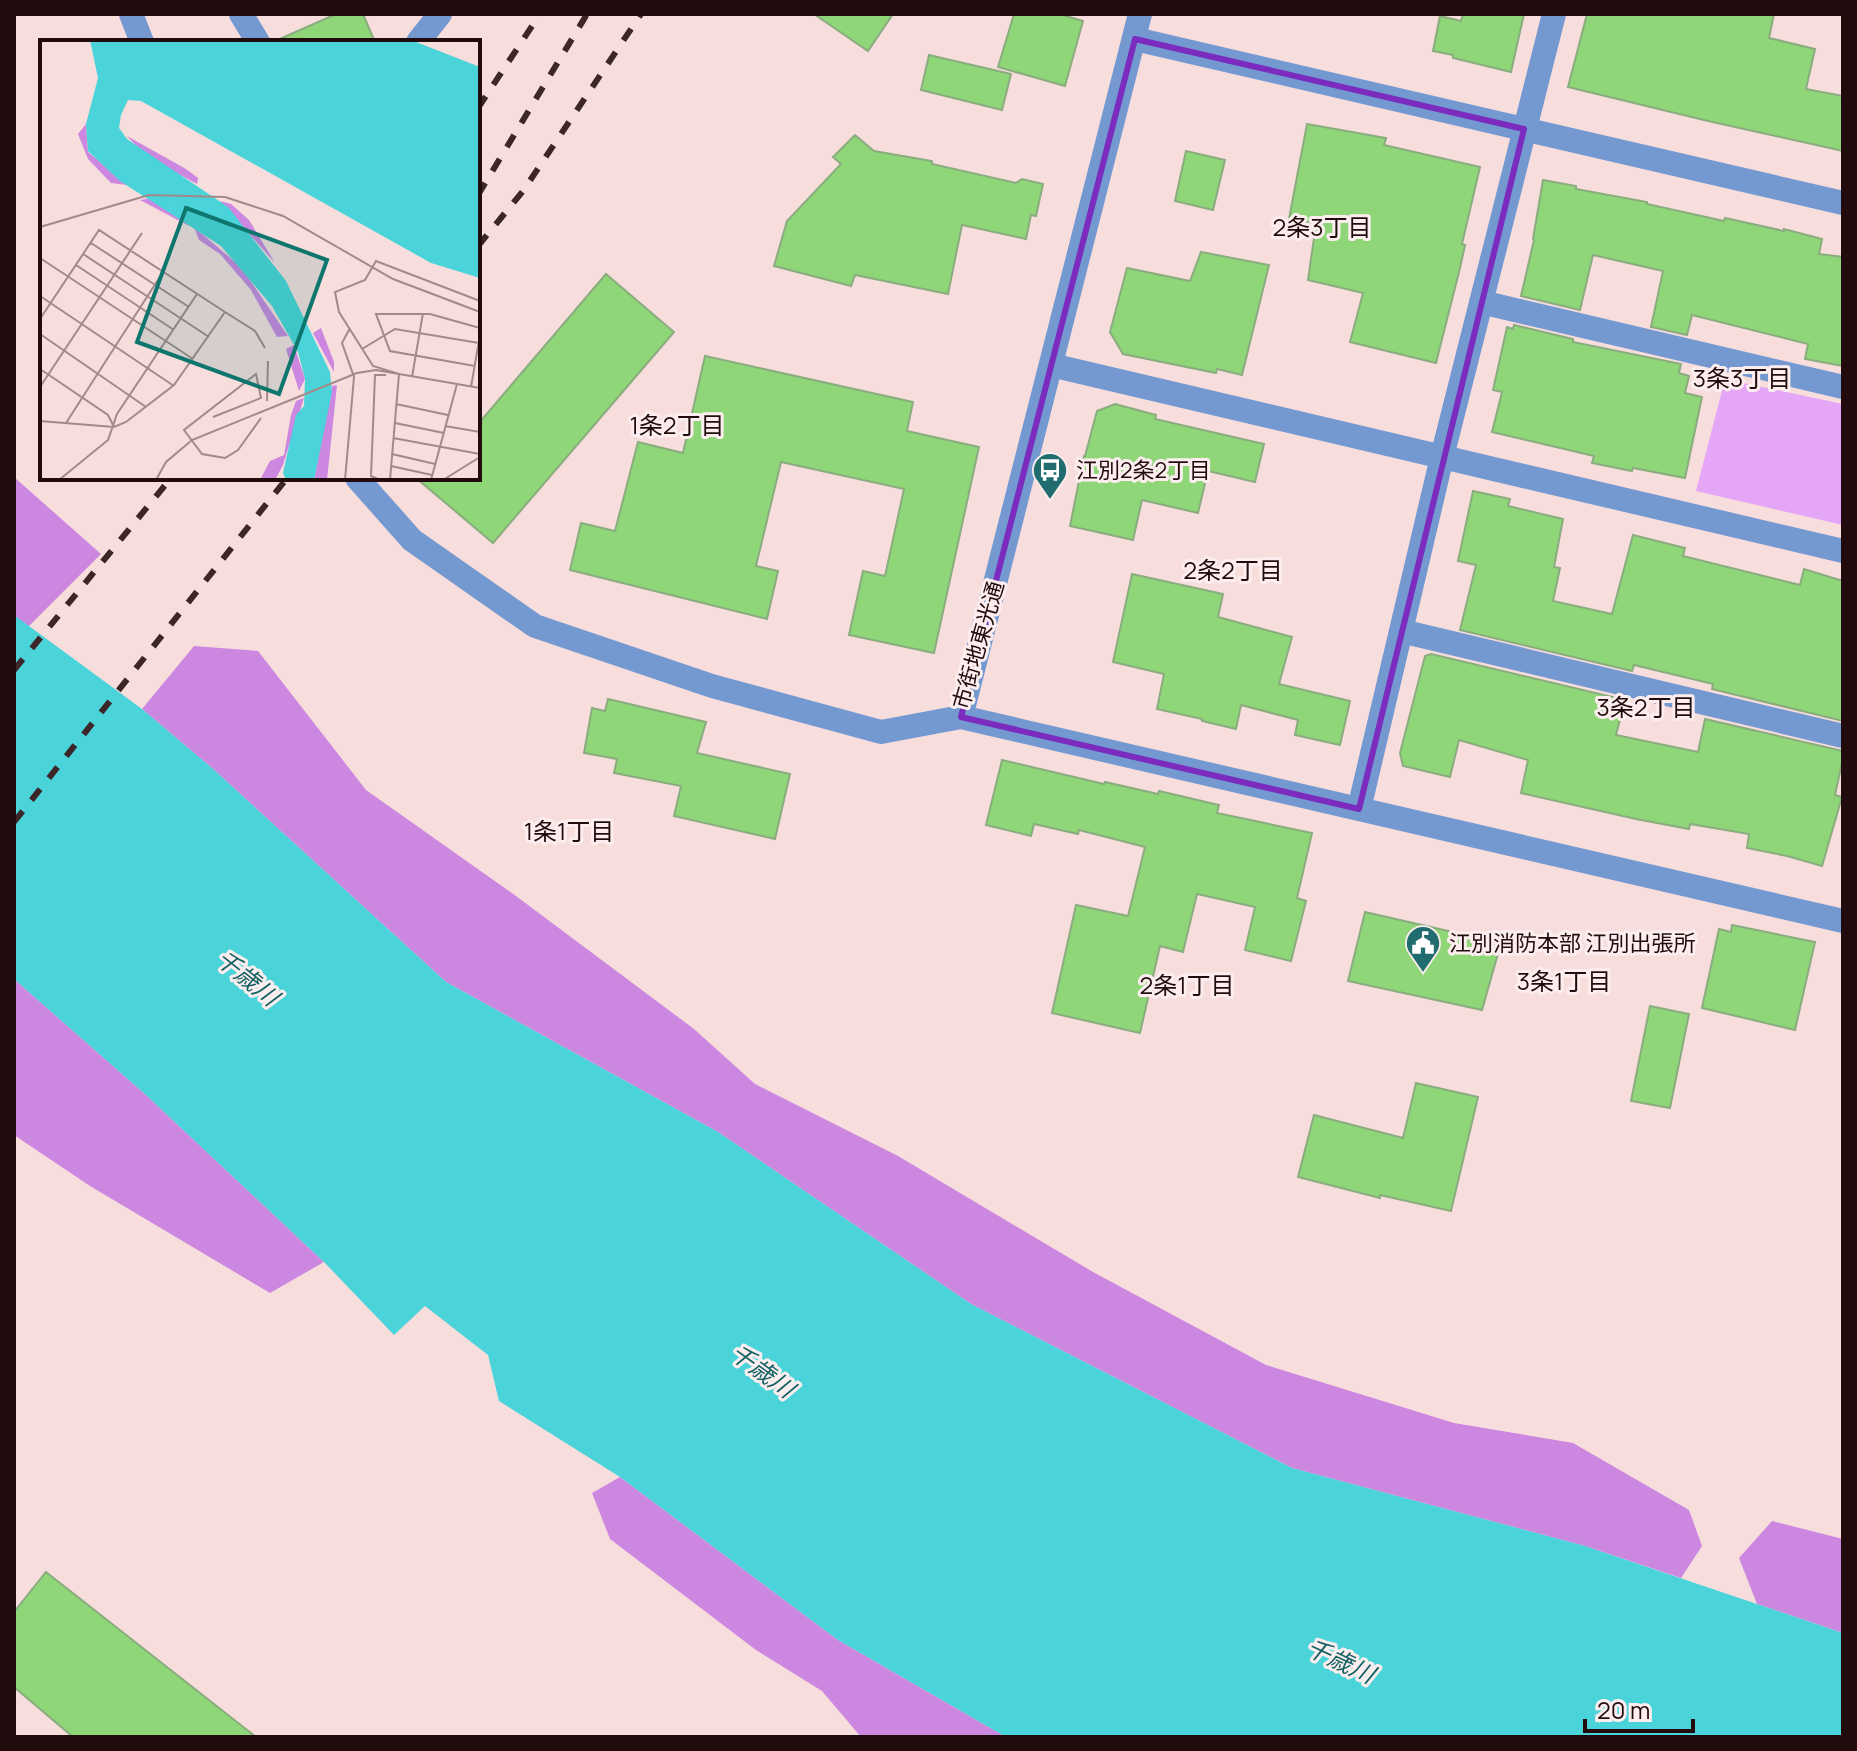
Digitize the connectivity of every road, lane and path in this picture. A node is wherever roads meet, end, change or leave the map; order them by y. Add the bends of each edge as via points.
1 (131, 14) edge
2 (241, 14) edge
3 (440, 14) edge
4 (1140, 14) edge
5 (1554, 14) edge
6 (1135, 39) junction
7 (141, 40) edge
8 (257, 40) edge
9 (420, 40) edge
10 (1524, 129) junction
11 (1843, 203) edge
12 (1481, 302) junction
13 (1051, 365) junction
14 (1843, 387) edge
15 (1442, 457) junction
16 (359, 480) edge
17 (1843, 551) edge
18 (1401, 631) junction
19 (961, 717) junction
20 (1843, 736) edge
21 (1359, 809) junction
22 (1843, 921) edge

1 - 7 street
2 - 8 street
3 - 9 street
4 - 6 street, 市街地東光通
5 - 10 street
6 - 10 street
6 - 13 street, 市街地東光通
10 - 11 street
10 - 12 street
12 - 14 street
12 - 15 street
13 - 15 street
13 - 19 street, 市街地東光通
15 - 17 street
15 - 18 street
16 - 19 street, 市街地東光通 via 412,540 535,626 712,686 881,732
18 - 20 street
18 - 21 street
19 - 21 street
21 - 22 street

